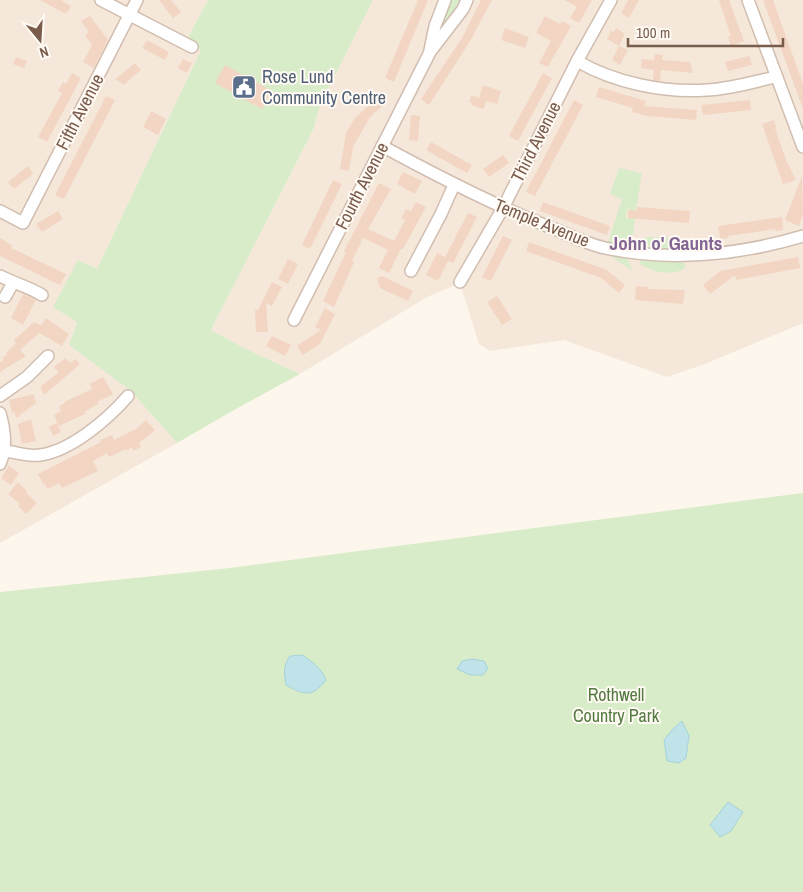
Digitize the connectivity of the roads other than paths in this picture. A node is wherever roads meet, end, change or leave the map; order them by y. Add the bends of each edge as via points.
1 (101, 0) edge
2 (137, 0) edge
3 (445, 0) edge
4 (467, 0) edge
5 (611, 0) edge
6 (748, 0) edge
7 (129, 15) junction
8 (192, 47) dead end
9 (430, 52) junction
10 (577, 61) junction
11 (775, 77) junction
12 (382, 146) junction
13 (803, 147) edge
14 (454, 184) junction
15 (503, 208) junction
16 (0, 212) edge
17 (803, 236) edge
18 (411, 271) dead end
19 (0, 276) edge
20 (460, 282) dead end
21 (13, 283) junction
22 (42, 295) dead end
23 (5, 297) dead end
24 (294, 320) dead end
25 (48, 356) dead end
26 (0, 396) edge
27 (128, 396) dead end
28 (118, 408) junction
29 (0, 413) edge
30 (127, 416) dead end
31 (5, 451) junction
32 (0, 464) edge

1 - 7 street
2 - 7 street, Fifth Avenue
3 - 9 street, Fourth Avenue
4 - 9 street, Fourth Avenue
5 - 10 street, Third Avenue
6 - 11 street
7 - 8 street
7 - 16 street, Fifth Avenue via 23,223
9 - 12 street, Fourth Avenue
10 - 11 street via 618,78 682,90 708,90
10 - 15 street, Third Avenue
11 - 13 street
12 - 14 street, Temple Avenue
12 - 24 street, Fourth Avenue
14 - 15 street, Temple Avenue
14 - 18 street
15 - 17 street, Temple Avenue via 602,248 628,252 717,254
15 - 20 street, Third Avenue
19 - 21 street
21 - 22 street
21 - 23 street
25 - 26 street via 27,377
27 - 28 street
28 - 30 street
28 - 31 street via 59,450 38,456
29 - 31 street
31 - 32 street

